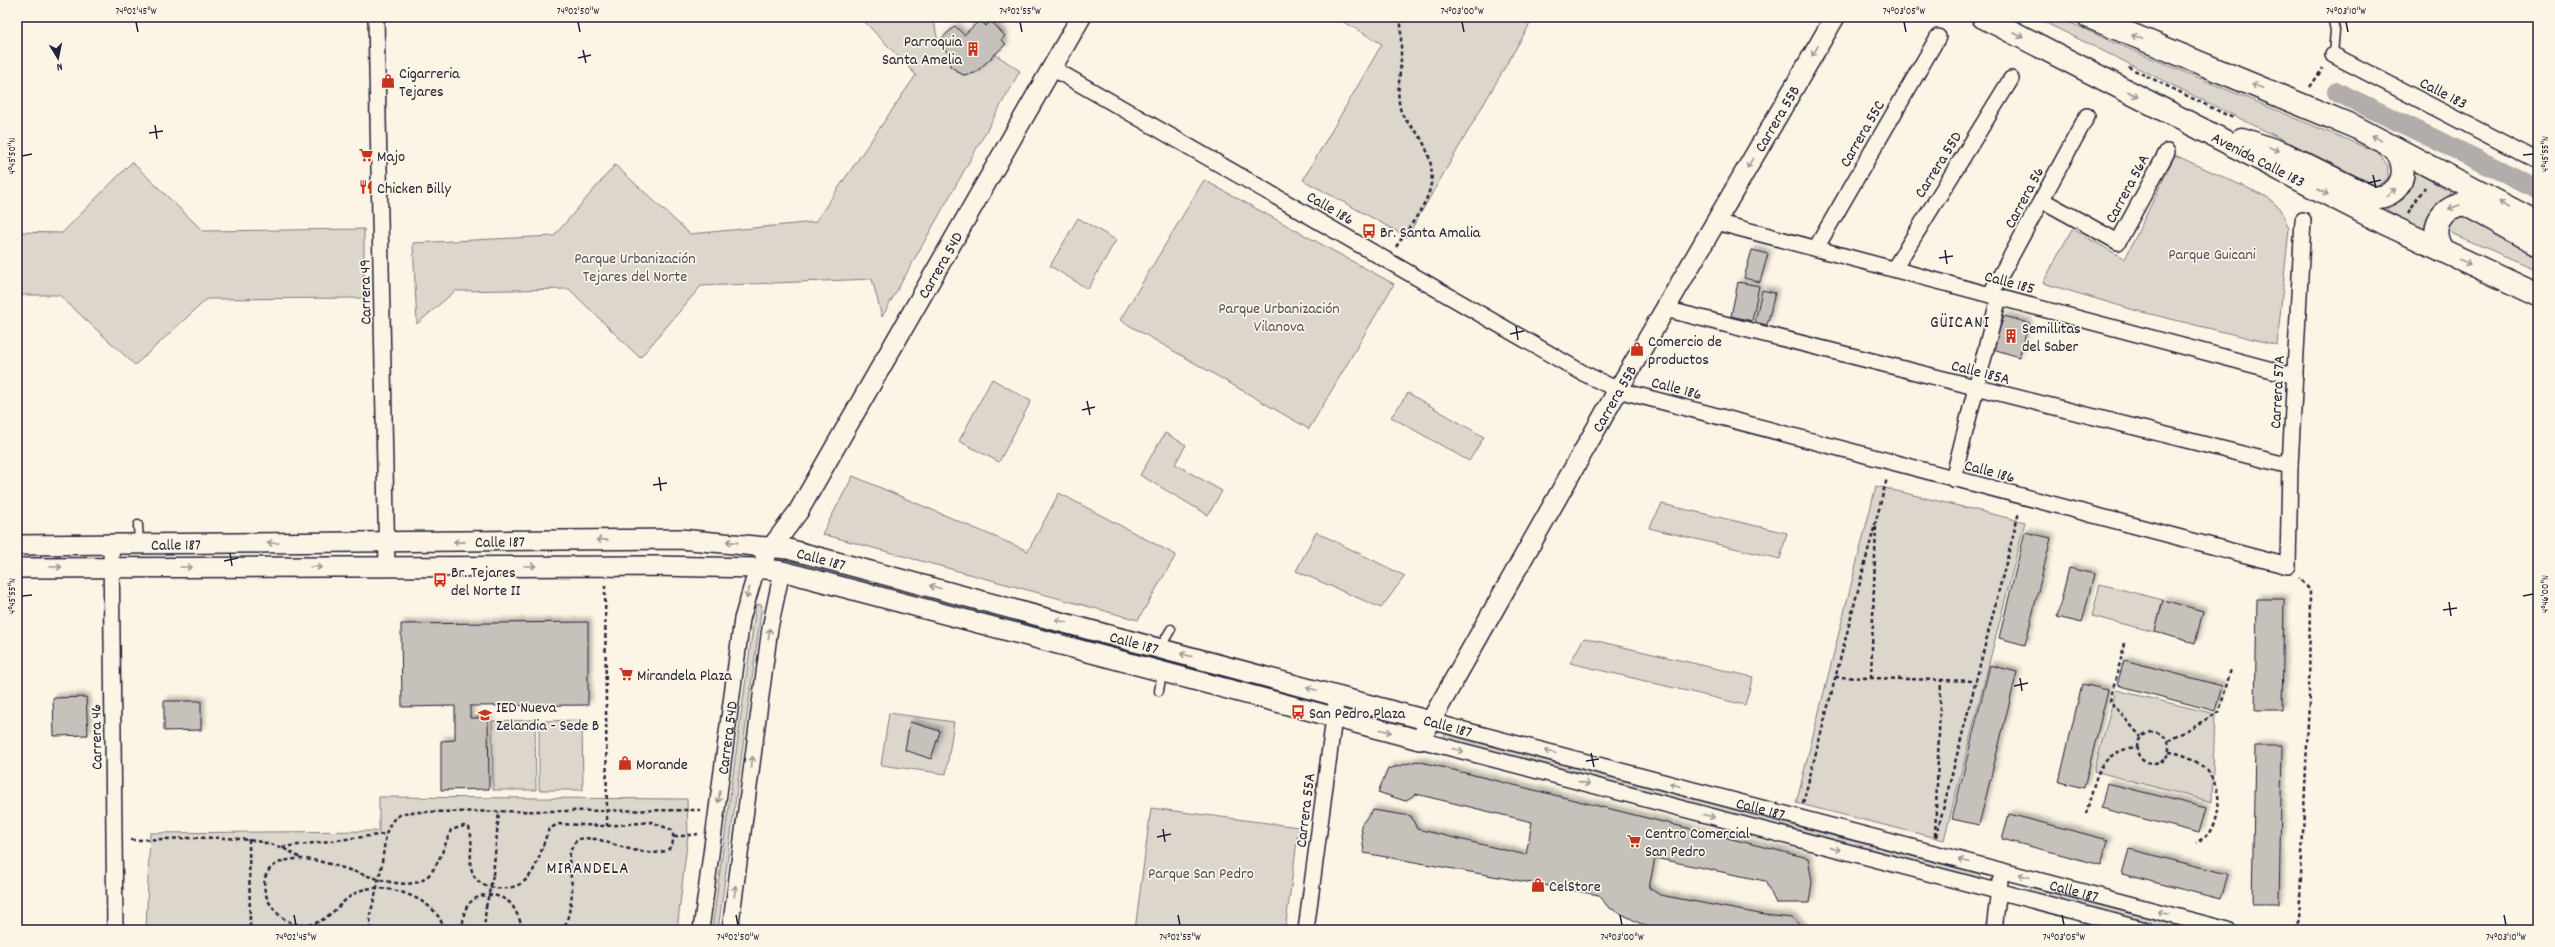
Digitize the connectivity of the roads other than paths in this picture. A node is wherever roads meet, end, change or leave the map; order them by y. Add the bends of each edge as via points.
1 (376, 17) edge
2 (1081, 17) edge
3 (1835, 17) edge
4 (1983, 17) edge
5 (2089, 17) edge
6 (2332, 17) edge
7 (1938, 37) dead end
8 (2332, 54) joint
9 (1052, 68) junction
10 (2011, 79) dead end
11 (2087, 116) dead end
12 (2183, 120) junction
13 (2396, 148) junction
14 (2167, 152) dead end
15 (2538, 161) edge
16 (2042, 200) junction
17 (2302, 220) dead end
18 (1716, 222) junction
19 (2538, 223) edge
20 (2538, 244) edge
21 (1816, 248) junction
22 (2443, 251) junction
23 (1894, 269) junction
24 (2538, 295) edge
25 (1995, 296) junction
26 (1665, 309) junction
27 (2295, 376) junction
28 (1976, 388) junction
29 (1618, 390) junction
30 (2290, 466) junction
31 (1953, 479) junction
32 (138, 526) dead end
33 (387, 543) junction
34 (111, 544) junction
35 (139, 544) junction
36 (17, 545) edge
37 (780, 548) junction
38 (2288, 566) joint
39 (111, 567) junction
40 (387, 567) junction
41 (17, 568) edge
42 (757, 568) junction
43 (782, 571) junction
44 (1171, 629) dead end
45 (1160, 648) junction
46 (1162, 672) junction
47 (1159, 691) dead end
48 (1337, 695) junction
49 (1334, 718) junction
50 (1430, 721) junction
51 (1420, 740) junction
52 (2002, 870) junction
53 (1999, 892) junction
54 (115, 930) edge
55 (701, 930) edge
56 (730, 930) edge
57 (1306, 930) edge
58 (1994, 930) edge
59 (2146, 930) edge
60 (2228, 930) edge

1 - 33 street, Carrera 49
2 - 9 street, Carrera 54D
3 -> 18 street, Carrera 55B
4 -> 12 main road, Avenida Calle 183
13 -> 5 main road via 2299,103
6 - 8 lane via 2335,30
7 - 21 street, Carrera 55C
8 - 15 street, Calle 183
9 - 29 street, Calle 186 via 1576,369
9 - 37 street, Carrera 54D via 798,512
10 - 23 street, Carrera 55D
11 - 16 street, Carrera 56
12 -> 13 main road via 2275,150 2373,198 2390,194 2400,183 2404,173 2402,159
12 -> 22 main road, Avenida Calle 183
19 -> 13 main road
14 - 16 street, Carrera 56A via 2118,242
16 - 25 street, Carrera 56
17 - 27 street, Carrera 57A
18 - 21 street, Calle 185
18 - 26 street, Carrera 55B
20 -> 22 main road via 2465,204 2446,210 2437,223 2436,238
21 - 23 street, Calle 185
22 -> 24 main road, Avenida Calle 183
23 - 25 street, Calle 185
25 - 27 street, Calle 185
25 - 28 street, Carrera 56
26 - 28 street, Calle 185A
26 - 29 street, Carrera 55B
27 - 30 street, Carrera 57A
28 - 30 street, Calle 185A
28 - 31 street, Carrera 56
29 - 31 street, Calle 186
29 - 50 street, Carrera 55B
30 - 38 street, Carrera 57A
31 - 38 street, Calle 186
32 - 35 lane
33 -> 35 street, Calle 187
37 -> 33 street, Calle 187 via 680,539
33 - 40 street, Carrera 49
34 - 35 street, Calle 187
34 - 36 street, Calle 187
34 - 39 street, Carrera 46
37 - 42 street, Carrera 54D
37 - 43 street, Carrera 54D
45 -> 37 street, Calle 187
39 -> 40 street, Calle 187 via 217,572
41 -> 39 street, Calle 187
39 - 54 street, Carrera 46
40 -> 42 street, Calle 187
42 - 43 street, Calle 187
42 -> 55 street, Carrera 54D via 742,620
43 - 46 street, Calle 187
56 -> 43 street, Carrera 54D via 770,628
44 - 45 lane
48 -> 45 street, Calle 187
46 - 47 lane
46 - 49 street, Calle 187
48 - 49 street, Carrera 55A
48 - 50 street, Calle 187
49 -> 51 street, Calle 187
49 - 57 street, Carrera 55A
50 - 51 street, Carrera 55B
52 -> 50 street, Calle 187
51 -> 53 street, Calle 187
52 - 53 street
60 -> 52 street, Calle 187
53 - 58 street
53 - 59 street, Calle 187

